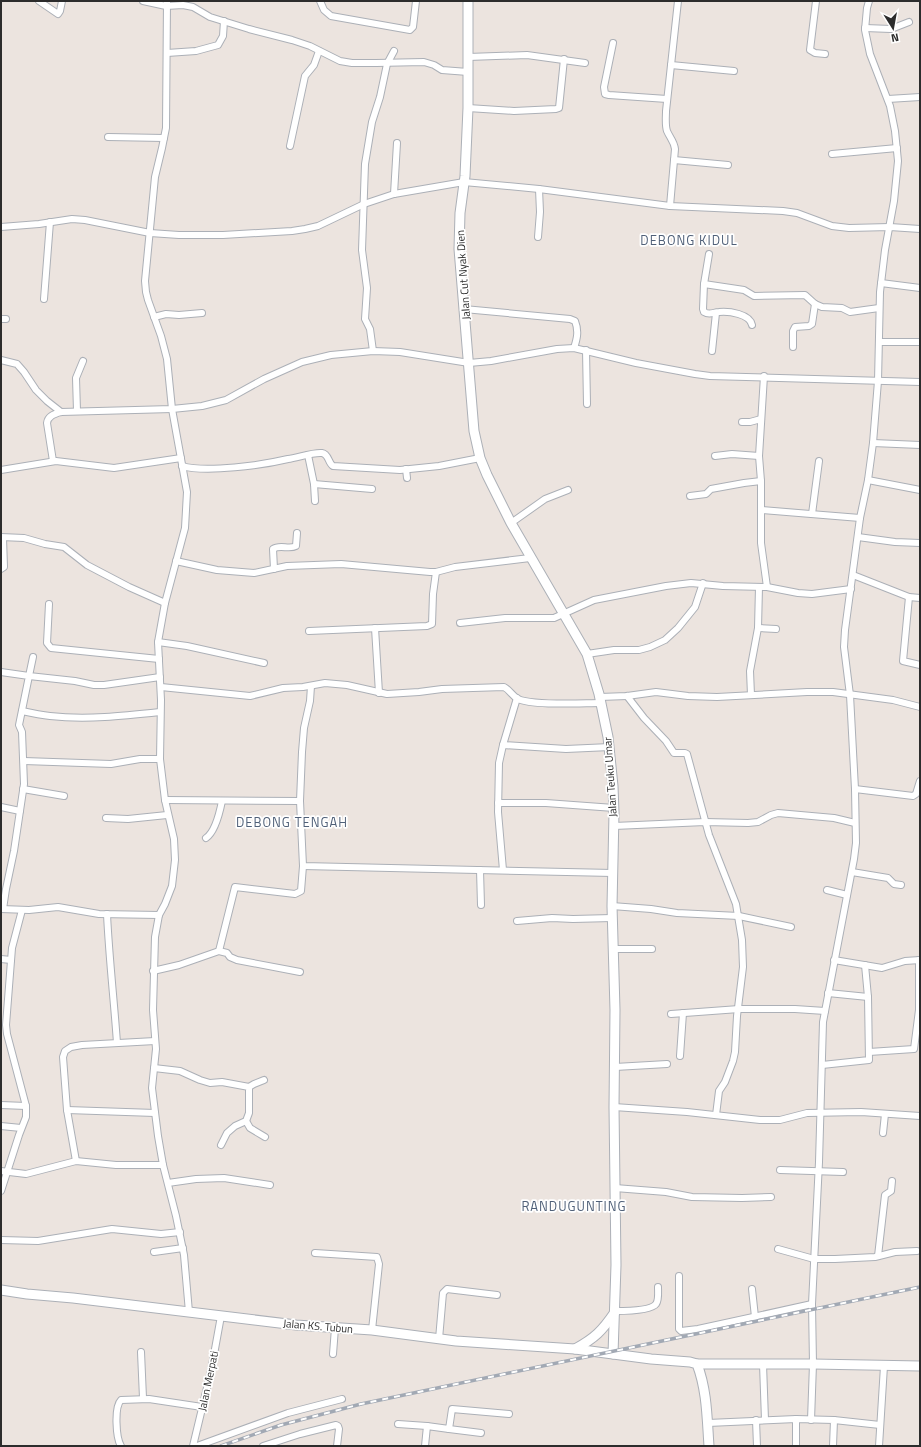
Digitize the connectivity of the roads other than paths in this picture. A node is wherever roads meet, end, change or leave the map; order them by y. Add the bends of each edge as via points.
1 (39, 1) edge
2 (62, 1) edge
3 (143, 1) edge
4 (320, 1) edge
5 (416, 1) edge
6 (468, 1) edge
7 (678, 1) edge
8 (816, 1) edge
9 (869, 1) edge
10 (166, 3) edge
11 (224, 21) junction
12 (909, 22) dead end
13 (865, 28) junction
14 (613, 43) dead end
15 (319, 51) junction
16 (394, 51) dead end
17 (167, 53) junction
18 (825, 54) dead end
19 (468, 57) junction
20 (564, 59) junction
21 (388, 63) junction
22 (584, 63) dead end
23 (671, 65) junction
24 (734, 71) dead end
25 (468, 72) junction
26 (920, 97) edge
27 (667, 99) junction
28 (888, 99) junction
29 (468, 108) junction
30 (108, 137) dead end
31 (164, 138) junction
32 (397, 143) dead end
33 (290, 146) dead end
34 (897, 148) junction
35 (832, 154) dead end
36 (674, 160) junction
37 (728, 165) dead end
38 (464, 182) junction
39 (539, 189) junction
40 (394, 194) junction
41 (364, 204) junction
42 (670, 206) junction
43 (50, 222) junction
44 (1, 227) edge
45 (890, 227) junction
46 (920, 228) edge
47 (150, 234) junction
48 (538, 237) dead end
49 (709, 254) dead end
50 (881, 283) junction
51 (704, 284) junction
52 (920, 288) edge
53 (44, 299) dead end
54 (815, 304) junction
55 (879, 308) junction
56 (464, 309) junction
57 (202, 313) dead end
58 (716, 313) junction
59 (154, 316) junction
60 (752, 325) dead end
61 (879, 342) junction
62 (920, 342) edge
63 (794, 347) dead end
64 (574, 348) junction
65 (373, 350) junction
66 (586, 350) junction
67 (712, 351) dead end
68 (1, 360) edge
69 (82, 362) dead end
70 (469, 363) junction
71 (764, 376) junction
72 (878, 380) junction
73 (920, 382) edge
74 (587, 404) dead end
75 (172, 409) junction
76 (77, 411) junction
77 (61, 412) junction
78 (761, 419) junction
79 (742, 422) dead end
80 (873, 443) junction
81 (920, 445) edge
82 (308, 455) junction
83 (715, 456) dead end
84 (759, 456) junction
85 (182, 458) junction
86 (480, 458) junction
87 (53, 461) junction
88 (819, 461) dead end
89 (182, 466) junction
90 (406, 469) junction
91 (1, 470) edge
92 (487, 475) joint
93 (407, 478) dead end
94 (868, 480) junction
95 (762, 481) junction
96 (314, 484) junction
97 (372, 489) dead end
98 (568, 490) dead end
99 (920, 490) edge
100 (690, 496) dead end
101 (315, 501) dead end
102 (761, 510) junction
103 (812, 514) junction
104 (860, 518) junction
105 (511, 523) junction
106 (297, 534) dead end
107 (858, 537) junction
108 (2, 538) edge
109 (920, 543) edge
110 (530, 558) junction
111 (176, 561) junction
112 (1, 569) edge
113 (274, 569) junction
114 (436, 572) junction
115 (852, 576) junction
116 (703, 583) junction
117 (759, 588) junction
118 (767, 588) junction
119 (851, 589) junction
120 (909, 597) junction
121 (920, 598) edge
122 (165, 603) junction
123 (49, 604) dead end
124 (564, 614) junction
125 (460, 623) dead end
126 (375, 628) junction
127 (758, 628) junction
128 (776, 629) dead end
129 (309, 631) dead end
130 (158, 642) junction
131 (587, 654) junction
132 (33, 657) dead end
133 (159, 659) junction
134 (264, 663) dead end
135 (920, 665) edge
136 (1, 672) edge
137 (29, 676) junction
138 (160, 676) junction
139 (311, 686) junction
140 (161, 687) junction
141 (379, 693) junction
142 (850, 694) junction
143 (751, 695) junction
144 (627, 696) junction
145 (517, 698) junction
146 (600, 700) junction
147 (920, 707) edge
148 (22, 712) junction
149 (160, 712) junction
150 (502, 745) junction
151 (610, 747) junction
152 (160, 759) junction
153 (24, 762) junction
154 (920, 780) edge
155 (23, 789) junction
156 (855, 789) junction
157 (64, 796) dead end
158 (165, 800) junction
159 (222, 801) junction
160 (300, 801) junction
161 (498, 803) junction
162 (1, 807) edge
163 (614, 808) junction
164 (20, 810) junction
165 (168, 815) junction
166 (106, 818) dead end
167 (705, 822) junction
168 (856, 823) junction
169 (614, 826) junction
170 (206, 838) dead end
171 (303, 866) junction
172 (480, 870) junction
173 (503, 870) junction
174 (613, 872) junction
175 (852, 872) junction
176 (901, 885) dead end
177 (827, 890) dead end
178 (847, 894) junction
179 (481, 905) dead end
180 (612, 906) junction
181 (2, 909) edge
182 (22, 910) junction
183 (107, 914) junction
184 (159, 915) junction
185 (739, 916) junction
186 (612, 918) junction
187 (518, 921) dead end
188 (791, 927) dead end
189 (614, 949) junction
190 (652, 949) dead end
191 (219, 952) junction
192 (1, 959) edge
193 (11, 960) junction
194 (834, 960) junction
195 (919, 960) edge
196 (866, 965) junction
197 (153, 971) junction
198 (300, 972) dead end
199 (1, 984) edge
200 (9, 984) junction
201 (828, 993) junction
202 (868, 997) junction
203 (739, 1009) junction
204 (825, 1011) junction
205 (4, 1012) edge
206 (683, 1013) junction
207 (671, 1014) dead end
208 (4, 1038) edge
209 (156, 1041) junction
210 (117, 1043) junction
211 (869, 1052) junction
212 (680, 1056) dead end
213 (667, 1064) dead end
214 (822, 1065) junction
215 (615, 1067) junction
216 (154, 1068) junction
217 (264, 1080) dead end
218 (249, 1087) junction
219 (1, 1105) edge
220 (26, 1106) junction
221 (614, 1107) junction
222 (67, 1110) junction
223 (155, 1113) junction
224 (820, 1114) junction
225 (885, 1114) junction
226 (716, 1115) junction
227 (920, 1116) edge
228 (246, 1121) junction
229 (1, 1126) edge
230 (21, 1128) junction
231 (883, 1133) dead end
232 (265, 1137) dead end
233 (221, 1145) dead end
234 (76, 1161) junction
235 (163, 1165) junction
236 (780, 1170) dead end
237 (4, 1171) edge
238 (819, 1171) junction
239 (844, 1172) dead end
240 (892, 1181) dead end
241 (168, 1183) junction
242 (270, 1186) dead end
243 (615, 1188) junction
244 (1, 1190) edge
245 (771, 1197) dead end
246 (180, 1232) junction
247 (1, 1240) edge
248 (183, 1248) junction
249 (778, 1249) dead end
250 (917, 1251) dead end
251 (154, 1252) dead end
252 (315, 1253) dead end
253 (878, 1256) junction
254 (814, 1259) junction
255 (679, 1276) dead end
256 (658, 1287) dead end
257 (752, 1289) dead end
258 (1, 1290) edge
259 (497, 1295) dead end
260 (812, 1304) junction
261 (615, 1311) junction
262 (189, 1312) junction
263 (221, 1316) junction
264 (755, 1317) junction
265 (335, 1328) junction
266 (372, 1330) junction
267 (439, 1339) junction
268 (575, 1349) junction
269 (141, 1352) dead end
270 (333, 1354) dead end
271 (613, 1354) junction
272 (697, 1364) junction
273 (763, 1364) junction
274 (813, 1364) junction
275 (884, 1366) junction
276 (920, 1366) edge
277 (143, 1398) junction
278 (342, 1399) dead end
279 (202, 1406) junction
280 (509, 1414) dead end
281 (796, 1419) junction
282 (756, 1420) junction
283 (765, 1420) junction
284 (811, 1420) junction
285 (834, 1420) junction
286 (708, 1423) junction
287 (398, 1424) dead end
288 (880, 1425) junction
289 (427, 1426) junction
290 (449, 1430) junction
291 (481, 1433) dead end
292 (121, 1446) edge
293 (193, 1446) edge
294 (197, 1446) edge
295 (263, 1446) edge
296 (337, 1446) edge
297 (425, 1446) edge
298 (708, 1446) edge
299 (757, 1446) edge
300 (796, 1446) edge
301 (833, 1446) edge
302 (879, 1446) edge

1 - 2 street via 58,14
3 - 10 street
4 - 5 street via 324,10 331,16 410,30 413,27
6 - 19 main road, Jalan Cut Nyak Dien
7 - 23 street
8 - 18 street via 810,50
9 - 13 street
10 - 11 street via 184,5
10 - 17 street
11 - 15 street via 292,40
11 - 17 street via 223,36 218,45 196,51
12 - 13 street via 891,29
13 - 28 street via 870,54
14 - 27 street via 605,94
15 - 21 street via 340,61
15 - 33 street via 314,65 305,76
16 - 21 street
17 - 31 street
19 - 20 street via 527,55
19 - 25 main road, Jalan Cut Nyak Dien
20 - 22 street
20 - 29 street via 559,108 514,111
21 - 25 street via 424,62 442,70
21 - 41 street via 369,137
23 - 24 street
23 - 27 street
25 - 29 main road, Jalan Cut Nyak Dien
26 - 28 street
27 - 36 street via 666,126 674,145
28 - 34 street
29 - 38 main road, Jalan Cut Nyak Dien
30 - 31 street
31 - 47 street via 154,177
32 - 40 street
34 - 35 street
34 - 45 street via 898,161
36 - 37 street
36 - 42 street
38 - 39 street
38 - 40 street
38 - 56 main road, Jalan Cut Nyak Dien via 459,249
39 - 42 street
39 - 48 street
40 - 41 street
41 - 47 street via 333,220 305,229 223,235
41 - 65 street via 362,250 367,288 365,319 370,329
42 - 45 street via 783,211 797,213 832,226
43 - 44 street
43 - 47 street via 85,220
43 - 53 street
45 - 46 street
45 - 50 street
47 - 59 street via 145,281
49 - 51 street
50 - 52 street
50 - 55 street
51 - 54 street via 744,290 754,296 805,295
51 - 58 street via 704,312
54 - 55 street via 842,308 850,312
54 - 63 street via 812,324 795,327 792,331
55 - 61 street
56 - 64 street via 570,319 575,321 578,329
56 - 70 main road, Jalan Cut Nyak Dien
57 - 59 street
58 - 60 street via 744,315 749,318
58 - 67 street
59 - 75 street via 167,359
61 - 62 street
61 - 72 street
64 - 66 street
64 - 70 street
65 - 70 street
65 - 75 street via 331,355 302,362 226,400
66 - 71 street via 695,374
66 - 74 street
68 - 77 street via 17,364 36,390
69 - 76 street via 76,378
70 - 86 main road, Jalan Cut Nyak Dien via 474,431
71 - 72 street
71 - 78 street
72 - 73 street
72 - 80 street
75 - 76 street
75 - 85 street
76 - 77 street
77 - 87 street via 51,416 47,423
78 - 79 street
78 - 84 street
80 - 81 street
80 - 94 street
82 - 89 street via 216,469
82 - 90 street via 324,454 333,466
82 - 96 street
83 - 84 street
84 - 95 street
85 - 87 street via 114,468
85 - 89 street
86 - 90 street
86 - 92 main road, Jalan Cut Nyak Dien
87 - 91 street
88 - 103 street
89 - 111 street via 187,492 186,520
90 - 93 street
92 - 105 main road, Jalan Teuku Umar
94 - 99 street
94 - 104 street
95 - 100 street via 744,482 716,488 706,494
95 - 102 street
96 - 97 street
96 - 101 street
98 - 105 street via 546,499
102 - 103 street
102 - 118 street via 761,543
103 - 104 street
104 - 107 street
105 - 110 main road, Jalan Teuku Umar
106 - 113 street via 294,548 279,546 273,549
107 - 109 street
107 - 115 street
108 - 112 street via 4,566
108 - 122 street via 24,538 64,547 87,565
110 - 114 street via 455,567
110 - 124 main road, Jalan Teuku Umar
111 - 113 street via 217,570 254,573
111 - 122 street
113 - 114 street via 287,566 341,564
114 - 126 street via 432,624
115 - 119 street
115 - 120 street
116 - 117 street
116 - 124 street via 666,586 610,596 594,600
116 - 131 street via 695,607 665,640 639,650
117 - 118 street
117 - 127 street
118 - 119 street via 812,594
119 - 142 street via 844,647
120 - 121 street
120 - 135 street via 903,661
122 - 130 street
123 - 133 street via 47,643 51,648
124 - 125 street via 549,619 505,618
124 - 131 main road, Jalan Teuku Umar
126 - 129 street
126 - 141 street
127 - 128 street
127 - 143 street via 750,671
130 - 133 street
130 - 134 street
131 - 146 main road, Jalan Teuku Umar
132 - 137 street
133 - 138 street
136 - 137 street
137 - 138 street via 99,685
137 - 148 street
138 - 140 street
139 - 140 street via 283,688 250,696
139 - 141 street via 325,683 347,685
139 - 160 street via 304,728
140 - 149 street
141 - 145 street via 504,687
142 - 143 street via 807,692
142 - 147 street
142 - 156 street
143 - 144 street via 717,697 656,692
144 - 146 street
144 - 167 street via 674,753 687,754
145 - 146 street via 544,703
145 - 150 street
146 - 151 main road, Jalan Teuku Umar
148 - 149 street via 77,718
148 - 153 street via 19,725 22,732
149 - 152 street
150 - 151 street via 566,749
150 - 161 street
151 - 163 main road, Jalan Teuku Umar
152 - 153 street via 140,759 111,764
152 - 158 street
153 - 155 street
154 - 156 street via 913,796
155 - 157 street
155 - 164 street
156 - 168 street
158 - 159 street
158 - 165 street
159 - 160 street
159 - 170 street via 210,835
160 - 171 street
161 - 163 street via 546,803
161 - 173 street
162 - 164 street
163 - 169 main road, Jalan Teuku Umar
164 - 181 street
165 - 166 street via 128,819
165 - 184 street via 175,852 175,868 168,898
167 - 168 street via 758,822 771,815 785,814 834,818
167 - 169 street
167 - 185 street
168 - 175 street
169 - 174 main road, Jalan Teuku Umar
171 - 172 street
171 - 191 street via 301,891 295,894 234,888
172 - 173 street
172 - 179 street
173 - 174 street
174 - 180 main road, Jalan Teuku Umar
175 - 176 street via 888,878 894,884
175 - 178 street
177 - 178 street
178 - 194 street
180 - 185 street
180 - 186 main road, Jalan Teuku Umar
181 - 182 street
182 - 183 street via 58,907
182 - 193 street
183 - 184 street
183 - 210 street
184 - 197 street via 154,937
185 - 188 street
185 - 203 street via 743,961
186 - 187 street
186 - 189 main road, Jalan Teuku Umar
189 - 190 street
189 - 215 main road, Jalan Teuku Umar
191 - 197 street
191 - 198 street via 237,960
192 - 193 street
193 - 200 street
194 - 196 street
194 - 201 street
195 - 196 street via 904,961 882,968
195 - 211 street via 920,1010 914,1049
196 - 202 street
197 - 209 street
199 - 200 street
200 - 205 street
201 - 202 street
201 - 204 street
202 - 211 street
203 - 204 street
203 - 206 street
203 - 226 street via 735,1052 725,1082 719,1091
204 - 214 street
205 - 208 street
206 - 207 street
206 - 212 street
208 - 220 street
209 - 210 street
209 - 216 street
210 - 222 street via 82,1045 65,1051 62,1058
211 - 214 street via 867,1061
213 - 215 street
214 - 224 street
215 - 221 main road, Jalan Teuku Umar
216 - 218 street via 180,1071 210,1083 222,1082
216 - 223 street via 152,1088
217 - 218 street
218 - 228 street via 249,1113
219 - 220 street
220 - 230 street via 26,1116
221 - 226 street
221 - 243 main road, Jalan Teuku Umar
222 - 223 street
222 - 234 street
223 - 235 street
224 - 225 street
224 - 226 street via 807,1113 780,1120
224 - 238 street
225 - 227 street
225 - 231 street
228 - 232 street via 250,1128
228 - 233 street via 227,1133
229 - 230 street
230 - 237 street
234 - 235 street via 116,1165
234 - 237 street via 26,1174
235 - 241 street
236 - 238 street
237 - 244 street
238 - 239 street
238 - 254 street
240 - 253 street via 890,1191 885,1195
241 - 242 street via 196,1178 224,1178
241 - 246 street
243 - 245 street via 692,1197
243 - 261 main road, Jalan Teuku Umar
246 - 247 street via 153,1234 112,1229 38,1240
246 - 248 street
248 - 251 street
248 - 262 street
249 - 254 street
250 - 253 street
252 - 266 street via 377,1257 379,1264
253 - 254 street
254 - 260 street
255 - 264 street via 680,1330 698,1329
256 - 261 street via 655,1305 638,1310
257 - 264 street
258 - 262 main road, Jalan KS. Tubun
259 - 267 street via 445,1290
260 - 264 street
260 - 274 street
261 - 268 main road via 599,1333
261 - 271 main road, Jalan Teuku Umar
262 - 263 main road, Jalan KS. Tubun
263 - 265 main road, Jalan KS. Tubun
263 - 279 street, Jalan Merpati
265 - 266 main road, Jalan KS. Tubun
265 - 270 street
266 - 267 main road, Jalan KS. Tubun
267 - 268 main road, Jalan KS. Tubun
268 - 271 main road, Jalan KS. Tubun
269 - 277 street
271 - 272 main road, Jalan KS. Tubun
272 - 273 main road, Jalan KS. Tubun
272 - 286 main road via 704,1390
273 - 274 main road, Jalan KS. Tubun
273 - 283 street
274 - 275 main road, Jalan KS. Tubun
274 - 284 street
275 - 276 main road, Jalan KS. Tubun
275 - 288 street
277 - 279 street
277 - 292 street via 119,1402 117,1432
278 - 294 street via 288,1413
279 - 293 street, Jalan Merpati
280 - 290 street via 452,1409
281 - 283 street
281 - 284 street
281 - 300 street
282 - 283 street
282 - 286 street
282 - 299 street
284 - 285 street
285 - 288 street
285 - 301 street
286 - 298 main road
287 - 289 street
288 - 302 street
289 - 290 street
289 - 297 street
290 - 291 street
295 - 296 street via 336,1425 339,1429

